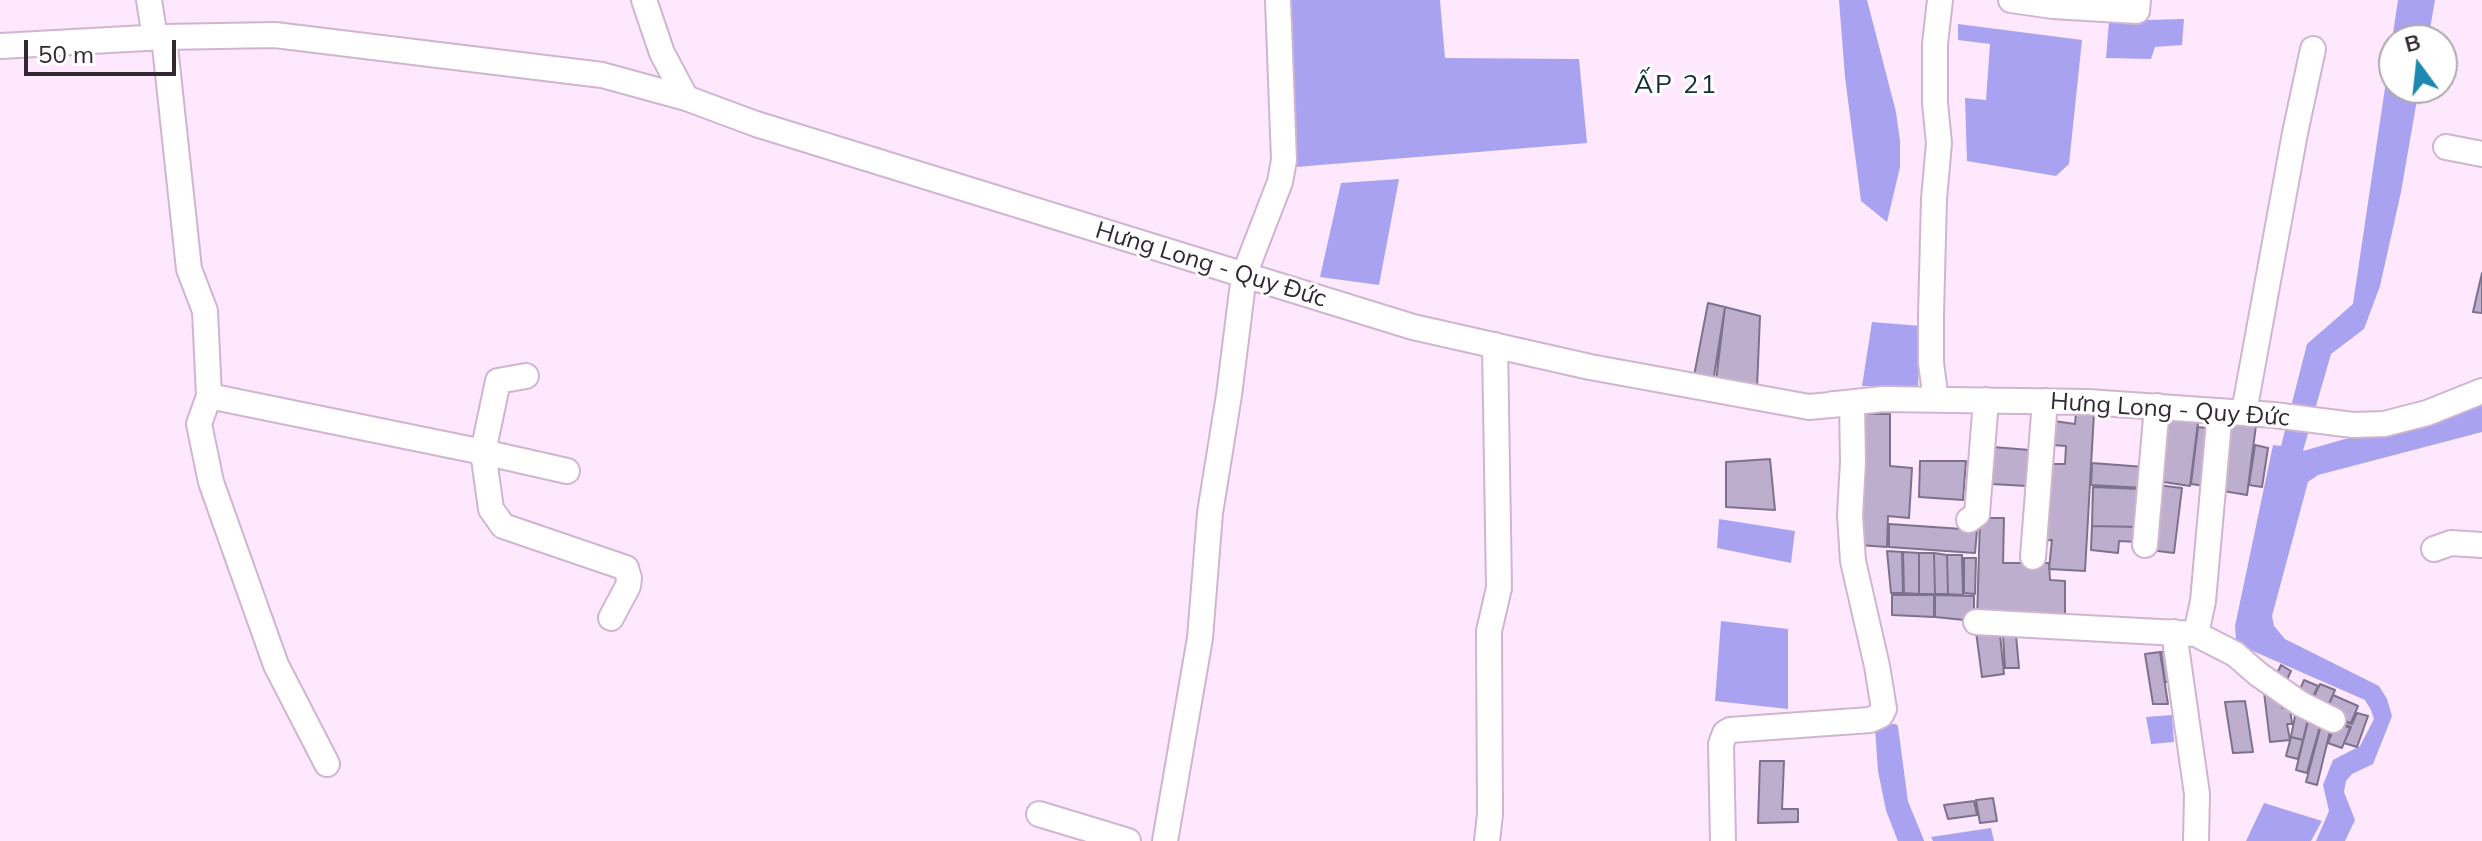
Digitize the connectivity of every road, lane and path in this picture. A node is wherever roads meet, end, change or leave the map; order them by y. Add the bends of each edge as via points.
1 (149, 0) edge
2 (644, 0) edge
3 (1278, 0) edge
4 (1940, 0) edge
5 (2011, 0) edge
6 (2138, 0) edge
7 (2053, 3) edge
8 (160, 38) junction
9 (0, 46) edge
10 (2313, 49) dead end
11 (686, 98) junction
12 (2446, 147) dead end
13 (2482, 154) edge
14 (1244, 275) junction
15 (1495, 345) junction
16 (526, 376) dead end
17 (2482, 391) edge
18 (209, 396) junction
19 (1936, 400) junction
20 (1986, 400) junction
21 (2045, 401) junction
22 (1842, 403) junction
23 (2157, 406) junction
24 (2232, 412) junction
25 (483, 452) junction
26 (567, 471) dead end
27 (1969, 520) dead end
28 (2145, 545) dead end
29 (2482, 545) edge
30 (2434, 549) dead end
31 (2033, 557) dead end
32 (611, 618) dead end
33 (1976, 622) dead end
34 (2185, 633) junction
35 (2333, 720) dead end
36 (327, 764) dead end
37 (1039, 814) dead end
38 (1128, 841) edge
39 (1165, 841) edge
40 (1487, 841) edge
41 (1723, 841) edge
42 (2196, 841) edge

1 - 8 street
2 - 11 street via 662,53
3 - 14 street via 1284,160
4 - 19 street via 1931,315
5 - 7 street
6 - 7 street via 2137,11
8 - 9 street, Hưng Long - Quy Đức
8 - 11 street, Hưng Long - Quy Đức via 275,35 503,61 602,75
8 - 18 street via 189,269 205,311
10 - 24 street
11 - 14 street, Hưng Long - Quy Đức
12 - 13 street
14 - 15 street, Hưng Long - Quy Đức via 1413,327
14 - 39 street via 1210,513 1200,638
15 - 22 street, Hưng Long - Quy Đức via 1809,407
15 - 40 street via 1499,588 1489,631
16 - 25 street via 498,381
17 - 24 street, Hưng Long - Quy Đức via 2384,424
18 - 25 street
18 - 36 street via 199,424 211,482 276,665
19 - 20 street, Hưng Long - Quy Đức
19 - 22 street, Hưng Long - Quy Đức
20 - 21 street, Hưng Long - Quy Đức
20 - 27 street via 1977,514
21 - 23 street, Hưng Long - Quy Đức
21 - 31 street
22 - 41 street via 1853,462 1853,561 1884,709 1870,720 1725,733
23 - 24 street, Hưng Long - Quy Đức
23 - 28 street
24 - 34 street via 2203,601
25 - 26 street
25 - 32 street via 491,509 503,526 626,568 628,586
29 - 30 street via 2451,543
33 - 34 street
34 - 35 street via 2235,654 2301,704
34 - 42 street
37 - 38 street

